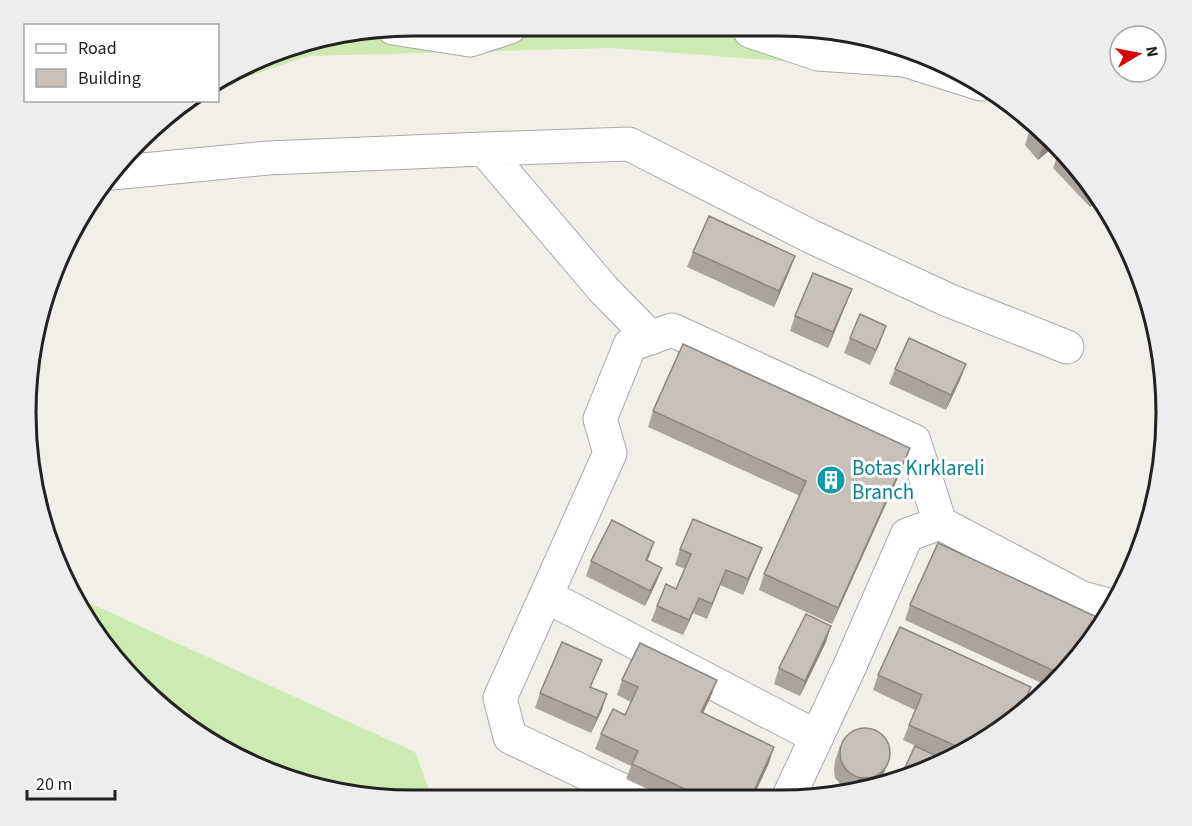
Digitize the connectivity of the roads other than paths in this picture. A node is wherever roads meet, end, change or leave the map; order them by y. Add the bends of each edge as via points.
1 (449, 36) edge
2 (480, 36) edge
3 (765, 36) edge
4 (929, 68) edge
5 (484, 149) junction
6 (124, 171) edge
7 (651, 338) junction
8 (1067, 347) dead end
9 (940, 523) junction
10 (546, 596) junction
11 (1104, 604) edge
12 (817, 737) junction
13 (792, 789) edge
14 (621, 790) edge

1 - 2 street
3 - 4 street via 818,54 905,60
5 - 6 street via 268,158
5 - 7 street via 604,290
5 - 8 street via 629,144 812,237 927,290
7 - 9 street via 672,330 914,441
7 - 10 street via 630,345 600,419 610,453
9 - 11 street via 1082,598
9 - 12 street via 907,535
10 - 12 street
10 - 14 street via 500,698 510,737
12 - 13 street

